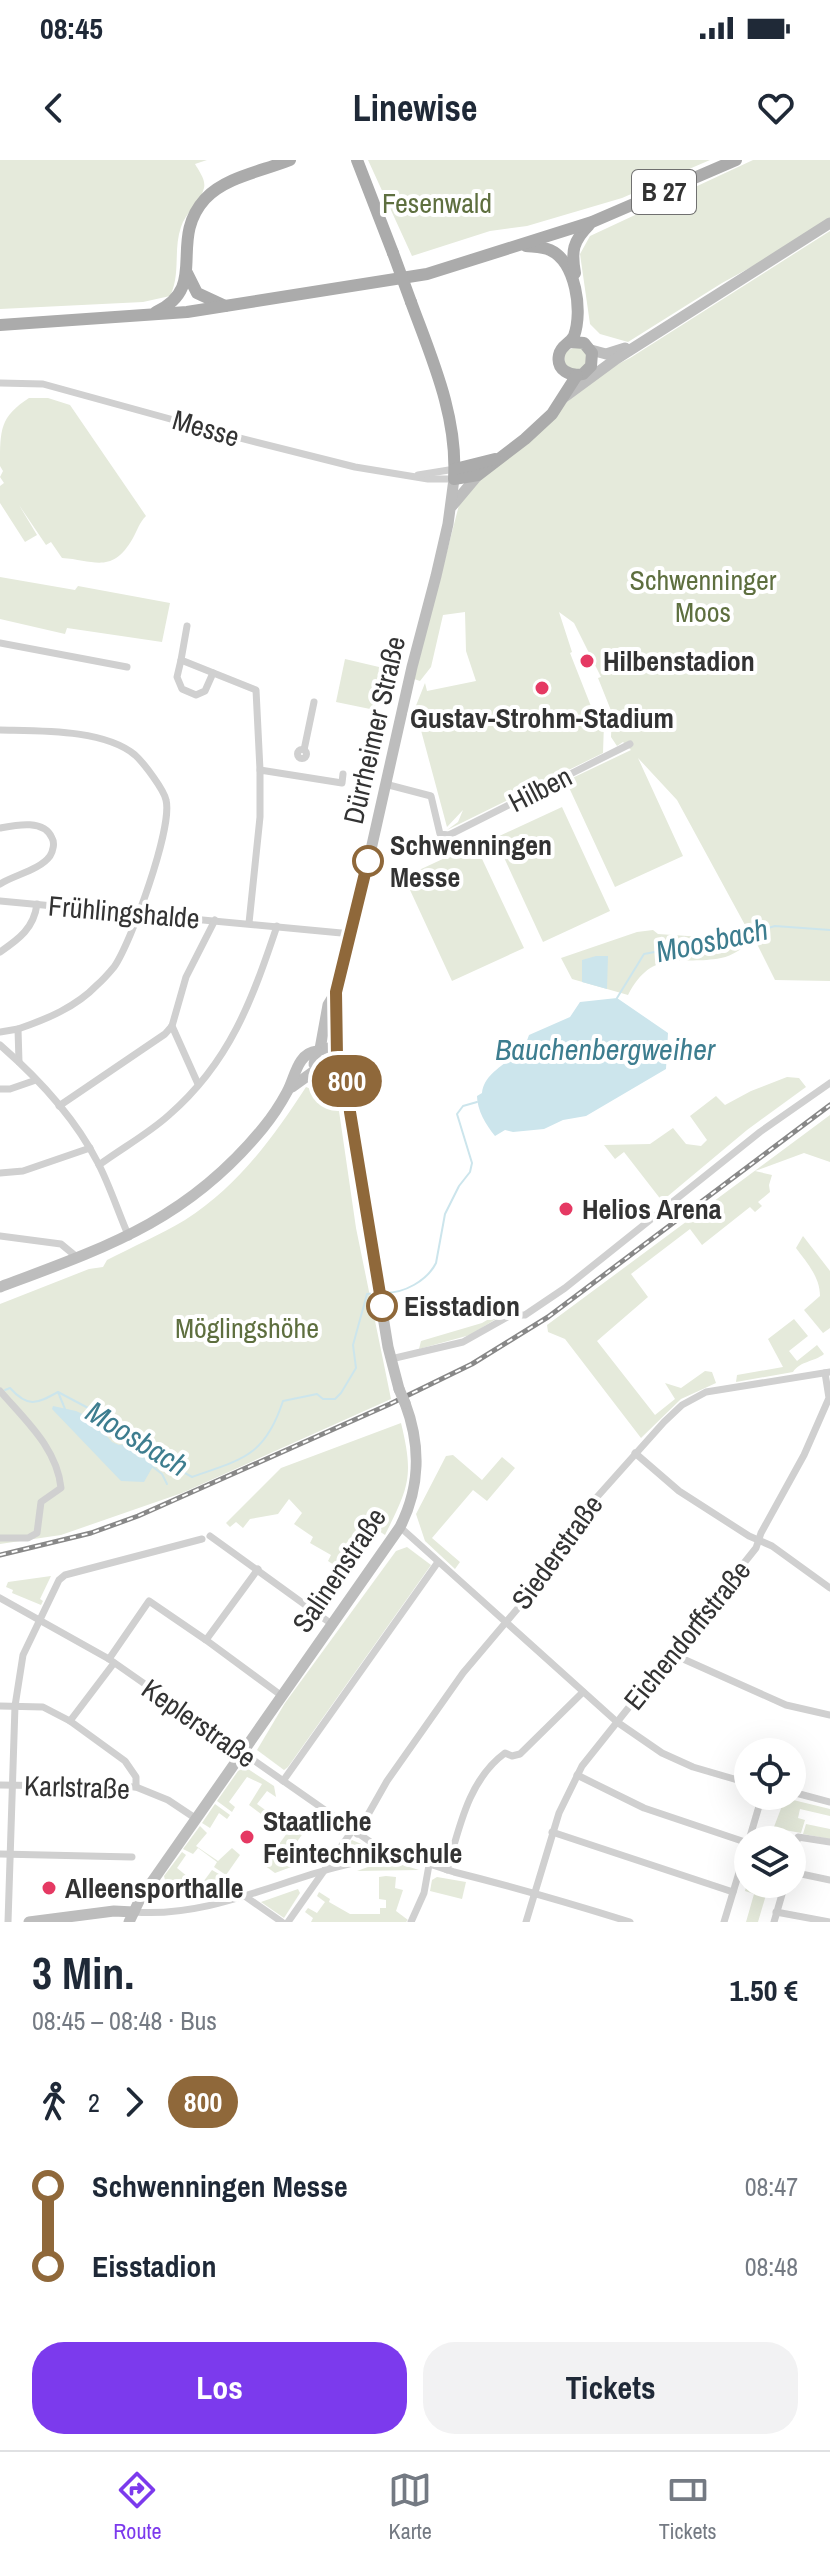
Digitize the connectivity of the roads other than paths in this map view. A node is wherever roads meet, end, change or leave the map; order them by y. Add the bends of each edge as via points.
1 (357, 160) edge
2 (736, 160) edge
3 (283, 162) edge
4 (592, 222) junction
5 (830, 223) edge
6 (522, 245) junction
7 (187, 271) junction
8 (228, 307) junction
9 (146, 316) junction
10 (0, 325) edge
11 (651, 337) junction
12 (571, 342) junction
13 (588, 347) junction
14 (616, 359) junction
15 (591, 366) junction
16 (571, 374) junction
17 (0, 383) edge
18 (562, 399) junction
19 (541, 424) junction
20 (502, 457) junction
21 (455, 474) junction
22 (478, 475) junction
23 (451, 507) junction
24 (187, 626) dead end
25 (0, 643) edge
26 (181, 660) junction
27 (127, 667) dead end
28 (213, 673) junction
29 (314, 702) dead end
30 (0, 730) edge
31 (630, 744) dead end
32 (304, 750) dead end
33 (260, 770) junction
34 (343, 774) dead end
35 (385, 784) junction
36 (0, 828) edge
37 (0, 884) edge
38 (0, 901) edge
39 (37, 904) junction
40 (140, 914) junction
41 (215, 920) junction
42 (249, 923) junction
43 (277, 926) junction
44 (352, 934) junction
45 (0, 952) edge
46 (336, 992) junction
47 (172, 1026) junction
48 (18, 1029) junction
49 (0, 1032) edge
50 (0, 1045) edge
51 (319, 1050) junction
52 (337, 1058) junction
53 (19, 1062) junction
54 (320, 1070) junction
55 (36, 1080) junction
56 (830, 1083) edge
57 (198, 1084) junction
58 (0, 1089) edge
59 (288, 1090) junction
60 (59, 1106) junction
61 (350, 1112) junction
62 (90, 1148) junction
63 (99, 1165) junction
64 (0, 1173) edge
65 (0, 1236) edge
66 (129, 1237) junction
67 (78, 1258) junction
68 (0, 1287) edge
69 (391, 1359) junction
70 (828, 1373) edge
71 (3, 1394) edge
72 (635, 1453) junction
73 (400, 1527) junction
74 (0, 1538) edge
75 (759, 1540) junction
76 (438, 1562) junction
77 (258, 1569) junction
78 (830, 1588) edge
79 (0, 1598) edge
80 (40, 1619) junction
81 (506, 1622) junction
82 (333, 1625) junction
83 (206, 1640) junction
84 (672, 1654) junction
85 (111, 1661) junction
86 (583, 1692) junction
87 (282, 1696) junction
88 (0, 1706) edge
89 (15, 1706) junction
90 (830, 1715) edge
91 (70, 1721) junction
92 (617, 1722) junction
93 (241, 1752) junction
94 (577, 1775) junction
95 (734, 1779) edge
96 (283, 1781) junction
97 (0, 1785) edge
98 (13, 1785) junction
99 (136, 1787) junction
100 (806, 1796) edge
101 (830, 1802) edge
102 (195, 1818) junction
103 (354, 1832) junction
104 (552, 1832) junction
105 (734, 1837) edge
106 (806, 1838) edge
107 (830, 1842) edge
108 (0, 1854) edge
109 (12, 1855) junction
110 (132, 1857) dead end
111 (392, 1857) junction
112 (429, 1865) junction
113 (326, 1870) junction
114 (447, 1870) junction
115 (806, 1875) edge
116 (830, 1880) edge
117 (734, 1889) edge
118 (533, 1892) junction
119 (733, 1892) junction
120 (246, 1897) junction
121 (780, 1898) edge
122 (776, 1912) junction
123 (131, 1917) edge
124 (8, 1922) edge
125 (29, 1922) edge
126 (282, 1922) edge
127 (288, 1922) edge
128 (411, 1922) edge
129 (526, 1922) edge
130 (630, 1922) edge
131 (724, 1922) edge
132 (774, 1922) edge
133 (830, 1922) edge

1 - 21 main road, bridge via 445,401
2 - 4 main road, B 27
3 - 7 main road via 226,184 205,200 189,227
4 - 6 main road, B 27
4 - 13 main road via 576,239 572,257
5 - 11 street
6 - 8 main road, B 27 via 407,278
6 - 12 main road via 549,249 566,263 577,313
7 - 8 main road via 197,293
7 - 9 main road via 177,299
8 - 9 main road, B 27
9 - 10 main road, B 27
11 - 13 street via 611,353
11 - 14 street
12 - 13 main road
12 - 16 main road via 559,354 559,364
13 - 15 main road
14 - 15 street
14 - 18 street
15 - 16 main road
16 - 18 main road
16 - 19 main road
17 - 21 street, Messe via 43,384 355,467 412,477
18 - 19 main road
19 - 20 main road
20 - 21 main road
20 - 22 main road
21 - 22 main road
21 - 23 street, Dürrheimer Straße
22 - 23 street
23 - 35 street, Dürrheimer Straße
24 - 26 street
25 - 27 street
26 - 28 street
26 - 28 street via 177,677 182,689 196,695 205,691
28 - 33 street via 256,690
29 - 32 street
30 - 40 street via 91,737 135,755 151,775 166,800 166,818
31 - 35 street, Hilben via 449,835 440,834 431,796
33 - 34 street via 342,783
33 - 42 street
35 - 44 street, Dürrheimer Straße
36 - 37 street via 36,825 46,829 54,846 41,863
38 - 39 street, Frühlingshalde
39 - 40 street, Frühlingshalde
39 - 45 street via 30,927
40 - 41 street, Frühlingshalde
40 - 48 street via 115,966 96,987 56,1015
41 - 42 street, Frühlingshalde
41 - 47 street via 186,977
42 - 43 street, Frühlingshalde
43 - 44 street, Frühlingshalde
43 - 57 street via 232,1040
44 - 46 street, Dürrheimer Straße
46 - 51 street, Dürrheimer Straße via 328,1005
46 - 52 street, Dürrheimer Straße
47 - 57 street
47 - 60 street
48 - 49 street
48 - 53 street
50 - 53 street
51 - 52 street via 330,1049
51 - 54 street via 313,1060
51 - 59 street via 307,1053
52 - 54 street via 332,1070
52 - 61 street, Salinenstraße via 347,1078
53 - 55 street
54 - 59 street
54 - 61 street, Salinenstraße via 338,1087
55 - 58 street
55 - 60 street
56 - 69 street via 525,1315 511,1315 463,1342
57 - 63 street via 167,1117
59 - 66 street via 267,1123 221,1174 180,1207
60 - 62 street
61 - 69 street, Salinenstraße
62 - 63 street
62 - 64 street via 23,1171
63 - 66 street
65 - 67 street via 61,1244
66 - 67 street
67 - 68 street
69 - 73 street, Salinenstraße, bridge via 413,1426 417,1461 413,1497
70 - 72 street, Siederstraße via 693,1397
70 - 75 street, Eichendorffstraße via 829,1398
71 - 74 street via 46,1445 61,1488 41,1502 37,1533
72 - 75 street via 679,1491
72 - 81 street, Siederstraße
73 - 76 street
73 - 82 street, Salinenstraße
75 - 78 street
75 - 84 street, Eichendorffstraße
76 - 81 street
76 - 96 street
77 - 80 street via 206,1537 62,1577
77 - 82 street
77 - 83 street
79 - 80 street, Keplerstraße
80 - 85 street, Keplerstraße
80 - 89 street via 23,1655
81 - 86 street
81 - 103 street, Siederstraße via 431,1716
82 - 87 street, Salinenstraße
83 - 85 street via 149,1601
83 - 87 street
84 - 90 street via 786,1705
84 - 92 street, Eichendorffstraße
85 - 91 street
85 - 93 street, Keplerstraße
86 - 92 street
86 - 114 street via 520,1754 505,1753 489,1769 469,1801
87 - 93 street, Salinenstraße
88 - 89 street
89 - 91 street via 43,1707
89 - 98 street
91 - 99 street via 125,1761
92 - 94 street, Eichendorffstraße
92 - 95 street via 662,1753
93 - 96 street, Keplerstraße
93 - 102 street, Salinenstraße
94 - 104 street, Eichendorffstraße
94 - 105 street via 644,1808
96 - 103 street, Keplerstraße
97 - 98 street, Karlstraße
98 - 99 street, Karlstraße
98 - 109 street
99 - 102 street, Karlstraße
100 - 101 street
102 - 123 street, Salinenstraße
103 - 111 street, Keplerstraße
103 - 113 street, Siederstraße
104 - 118 street, Eichendorffstraße
104 - 119 street
106 - 107 street
108 - 109 street
109 - 110 street
109 - 124 street
111 - 112 street
111 - 113 street
112 - 114 street
112 - 128 street
113 - 120 street
113 - 127 street, Siederstraße
114 - 118 street
115 - 116 street
117 - 119 street
118 - 129 street, Eichendorffstraße
118 - 130 street
119 - 131 street
120 - 123 street
120 - 126 street
121 - 122 street
122 - 132 street
122 - 133 street
123 - 125 street via 114,1911

